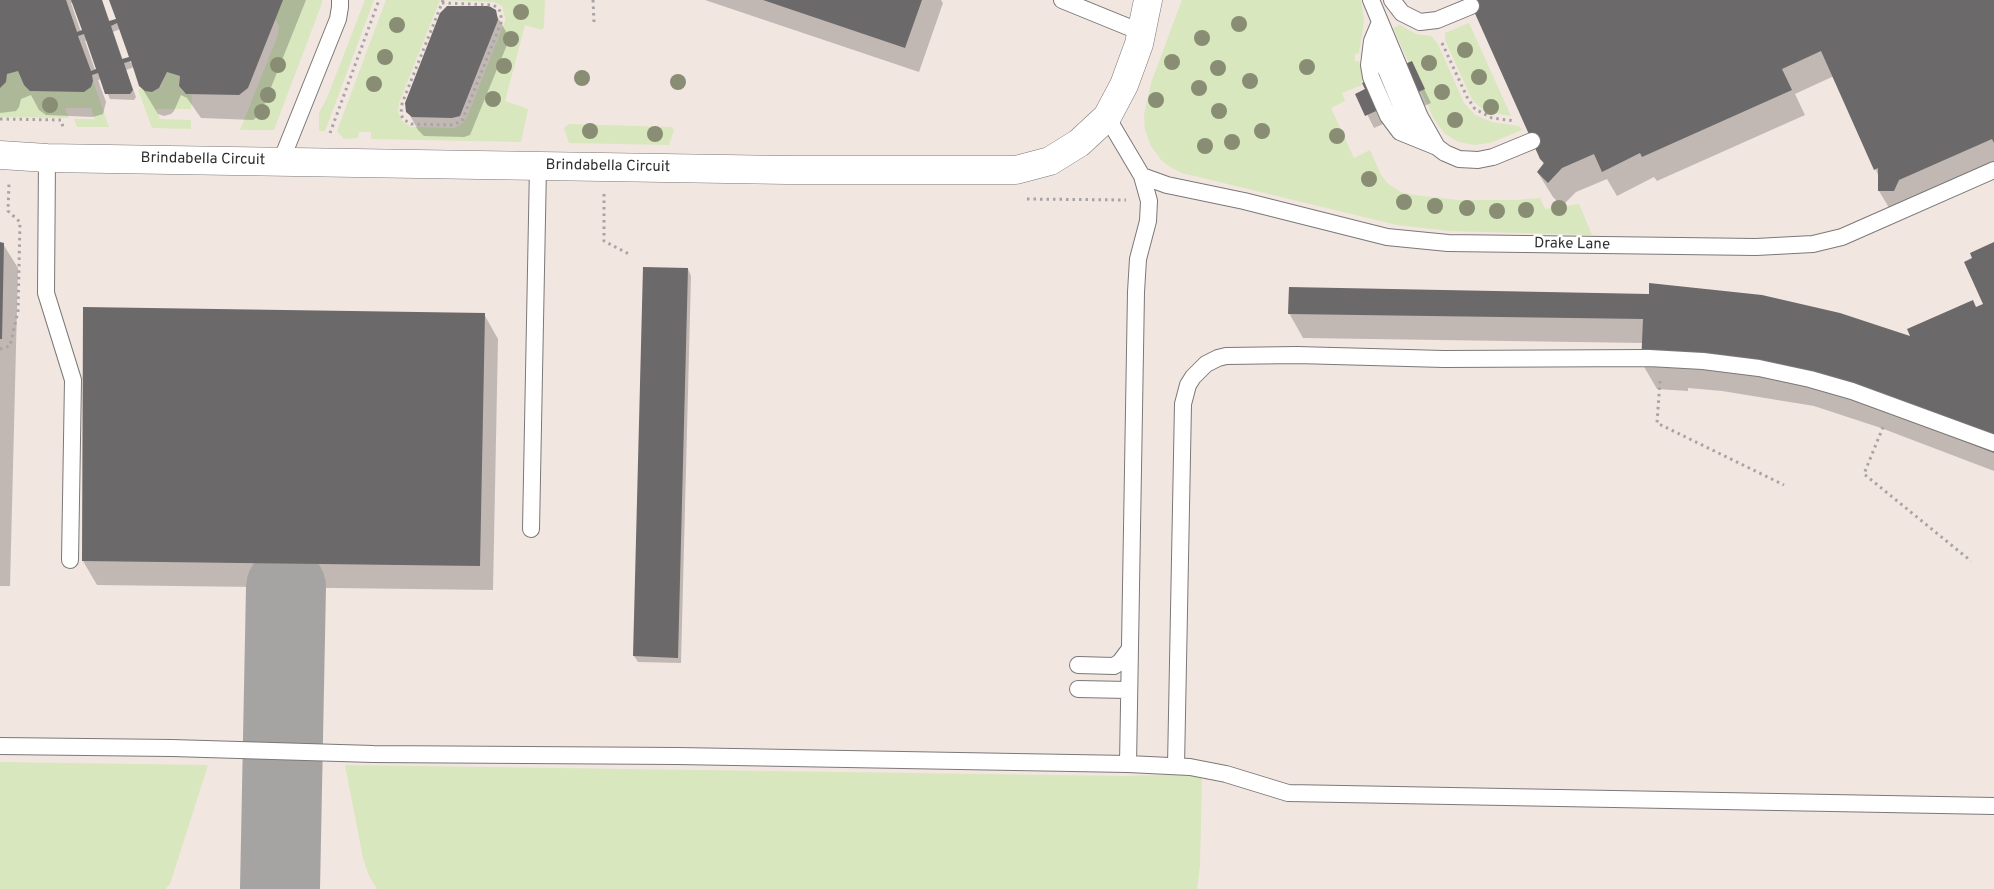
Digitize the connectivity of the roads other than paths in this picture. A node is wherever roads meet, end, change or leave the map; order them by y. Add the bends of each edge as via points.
1 (340, 0) edge
2 (1062, 0) edge
3 (1148, 0) edge
4 (1163, 0) edge
5 (1371, 0) edge
6 (1392, 0) edge
7 (1471, 6) dead end
8 (1380, 22) junction
9 (1143, 33) junction
10 (1107, 117) junction
11 (1532, 141) dead end
12 (1436, 147) junction
13 (0, 155) edge
14 (47, 158) junction
15 (281, 162) junction
16 (538, 166) junction
17 (1994, 170) edge
18 (1142, 176) junction
19 (1994, 443) edge
20 (530, 528) dead end
21 (70, 560) dead end
22 (1129, 650) junction
23 (1078, 665) dead end
24 (1078, 689) dead end
25 (1128, 690) junction
26 (0, 746) edge
27 (1128, 764) junction
28 (1176, 766) junction
29 (1994, 806) edge

1 - 15 lane via 338,19
2 - 9 lane
3 - 9 street, Brindabella Circuit
4 - 9 street, Brindabella Circuit
5 - 8 lane
6 - 7 lane via 1402,13 1420,22 1437,20
8 - 12 lane
8 - 12 lane via 1371,46 1369,70 1388,116 1400,132
9 - 10 street, Brindabella Circuit via 1124,85
10 - 16 street, Brindabella Circuit via 1079,143 1050,162 1016,170
10 - 18 lane
11 - 12 lane via 1493,157 1472,160 1454,158
13 - 14 street, Brindabella Circuit
14 - 15 street, Brindabella Circuit
14 - 21 lane via 46,293 73,380
15 - 16 street, Brindabella Circuit
16 - 20 lane
17 - 18 lane, Drake Lane via 1842,236 1812,244 1756,247 1448,243 1388,237 1167,185
18 - 22 lane via 1148,191 1149,211 1137,278
19 - 28 lane via 1810,379 1760,368 1703,361 1297,355 1218,358 1193,377 1183,404
22 - 23 lane via 1114,666
22 - 25 lane
24 - 25 lane
25 - 27 lane
26 - 27 lane
27 - 28 lane
28 - 29 lane via 1226,774 1288,793

